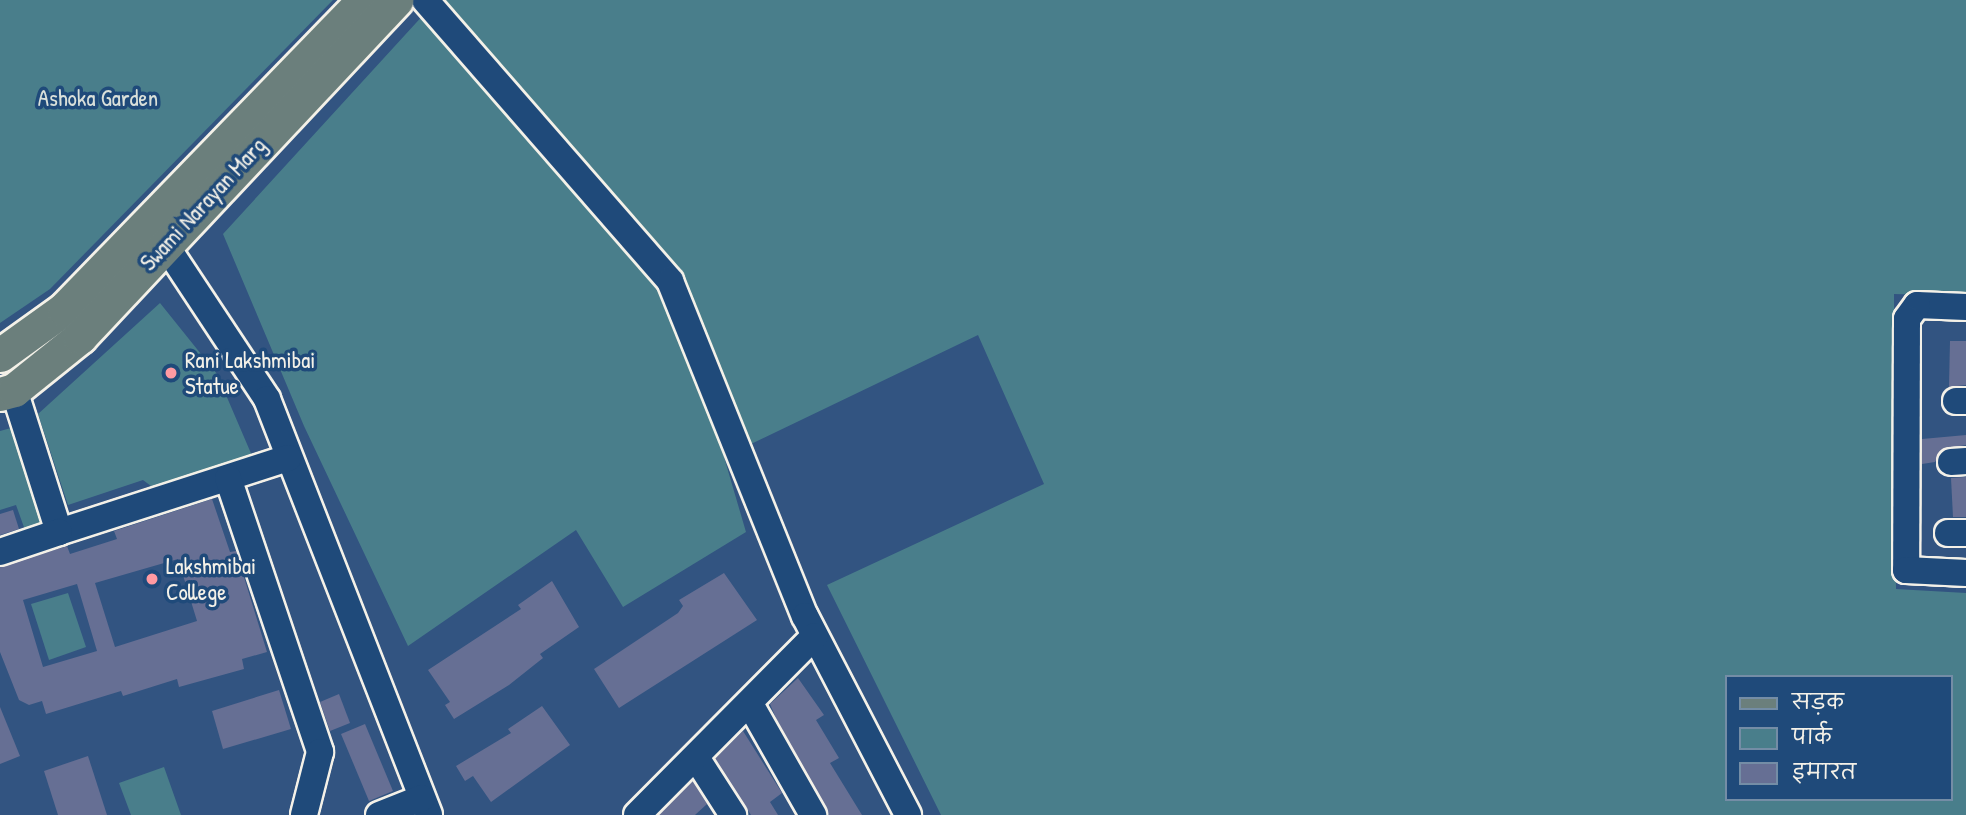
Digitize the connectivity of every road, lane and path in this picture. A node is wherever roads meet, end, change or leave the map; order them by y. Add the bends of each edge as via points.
1 (363, 0) edge
2 (396, 0) edge
3 (425, 0) edge
4 (157, 233) junction
5 (1966, 307) edge
6 (0, 355) edge
7 (7, 392) edge
8 (288, 458) junction
9 (228, 478) junction
10 (59, 532) junction
11 (0, 552) edge
12 (1966, 573) edge
13 (815, 636) junction
14 (750, 704) junction
15 (697, 759) junction
16 (426, 807) edge
17 (724, 811) edge
18 (304, 815) edge
19 (379, 815) edge
20 (637, 815) edge
21 (813, 815) edge
22 (908, 815) edge

1 - 4 main road, Swami Narayan Marg
2 - 4 main road, Swami Narayan Marg
3 - 13 street via 670,281
4 - 6 main road, Swami Narayan Marg
4 - 7 main road, Swami Narayan Marg via 80,337
4 - 8 street via 257,381
5 - 12 street via 1917,305 1907,319 1906,570
7 - 10 street
8 - 9 street
8 - 16 street
9 - 10 street
9 - 18 street via 320,752
10 - 11 street
13 - 14 street
13 - 22 street
14 - 15 street
14 - 21 street
15 - 17 street
15 - 20 street
16 - 19 street

